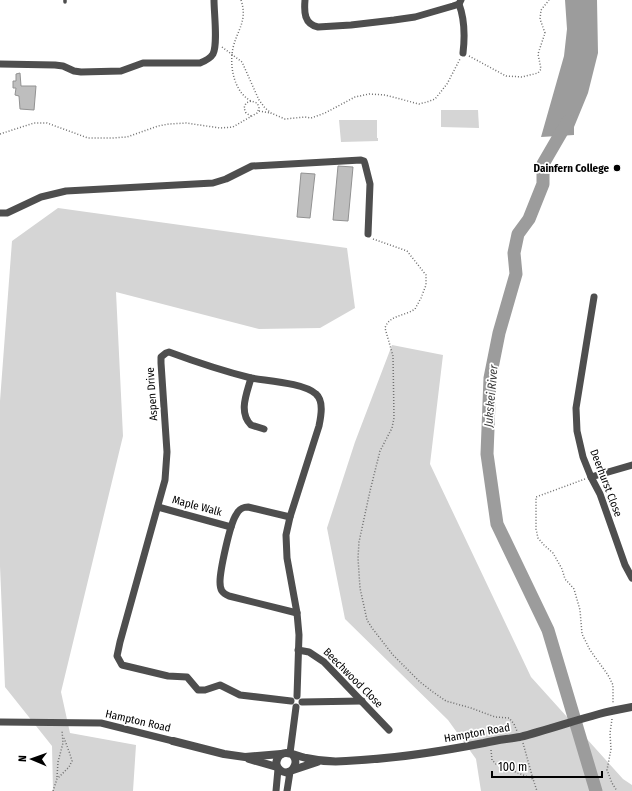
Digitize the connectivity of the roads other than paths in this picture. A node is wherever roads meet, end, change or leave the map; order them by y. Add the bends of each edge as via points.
1 (214, 0) edge
2 (305, 0) edge
3 (460, 2) edge
4 (463, 53) road end
5 (0, 64) edge
6 (0, 213) edge
7 (368, 234) road end
8 (594, 297) dead end
9 (251, 378) junction
10 (264, 428) dead end
11 (632, 464) edge
12 (591, 477) junction
13 (158, 507) junction
14 (290, 517) junction
15 (231, 527) junction
16 (632, 578) edge
17 (297, 614) junction
18 (298, 650) junction
19 (297, 696) junction
20 (291, 701) junction
21 (362, 701) junction
22 (302, 702) junction
23 (296, 707) junction
24 (632, 707) edge
25 (0, 722) edge
26 (389, 730) dead end
27 (173, 741) joint
28 (281, 754) junction
29 (291, 754) junction
30 (245, 757) junction
31 (322, 761) junction
32 (278, 768) junction
33 (292, 771) junction
34 (276, 791) edge
35 (287, 791) edge

1 - 5 street via 214,52 207,61 143,63 121,71 81,72 66,66
2 - 3 street via 306,18 318,27 415,17
3 - 4 street via 463,15
6 - 7 street via 8,213 41,197 66,191 213,183 252,166 361,160 366,164 370,184
8 - 12 street, Deerhurst Close via 576,414 581,450
9 - 10 street via 243,408 244,415 251,425
9 - 13 street, Aspen Drive via 169,352 163,354 161,363 167,452 165,480
9 - 14 street, Aspen Drive via 305,387 317,395 320,401 319,426
11 - 12 street
12 - 16 street, Deerhurst Close
13 - 15 street, Maple Walk
13 - 20 street, Aspen Drive via 119,646 118,661 131,668 186,677 198,690 220,685 240,695
14 - 15 street via 244,507 236,513
14 - 17 street, Aspen Drive via 286,542
15 - 17 street via 220,576 220,589 223,594
17 - 18 street, Aspen Drive
18 - 19 street, Aspen Drive
18 - 21 street, Beechwood Close via 309,652 324,662
19 - 20 street
19 - 22 street
20 - 23 street
21 - 22 street
21 - 26 street, Beechwood Close
22 - 23 street
23 - 29 street
24 - 31 street, Hampton Road via 520,737 433,753 354,761
25 - 27 street, Hampton Road via 101,723
27 - 30 street, Hampton Road
28 - 29 street, Hampton Road
28 - 30 street, Hampton Road
28 - 32 street via 277,759
29 - 31 street, Hampton Road
29 - 33 street via 296,761
30 - 32 street, Hampton Road
31 - 33 street, Hampton Road
32 - 33 street, Hampton Road via 284,772
32 - 34 street
33 - 35 street

